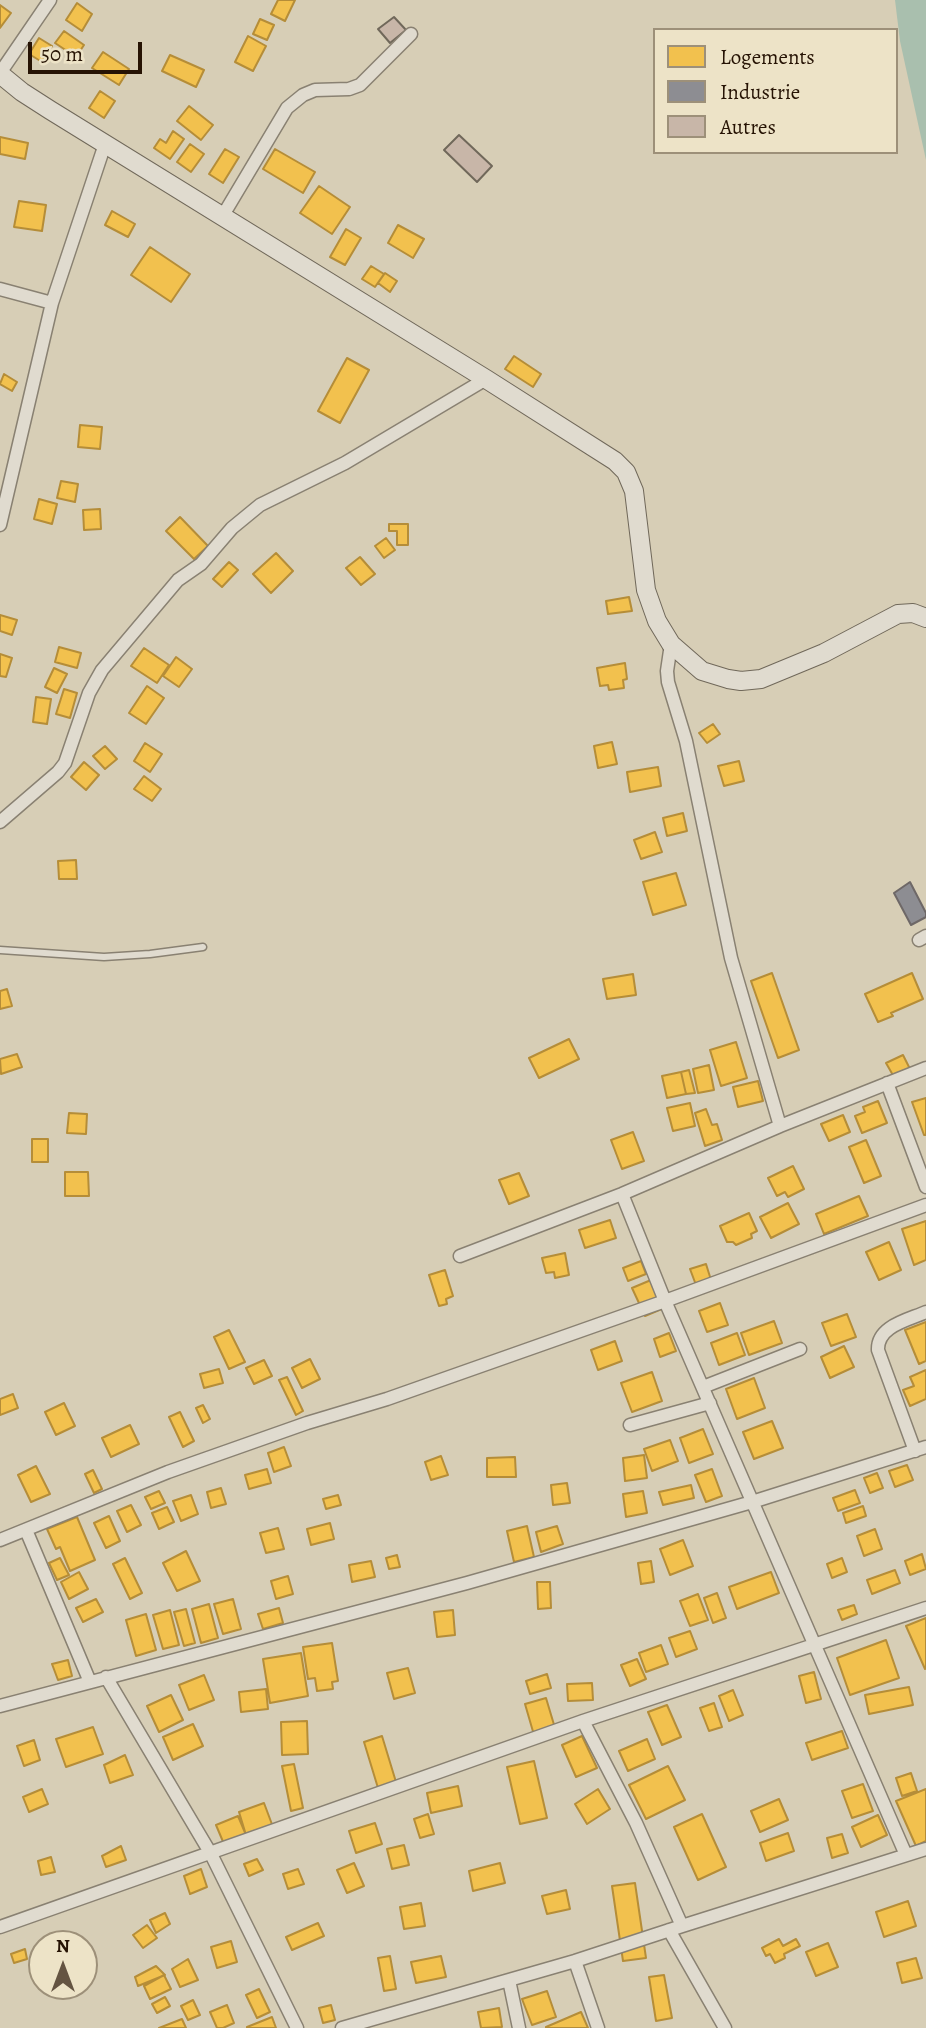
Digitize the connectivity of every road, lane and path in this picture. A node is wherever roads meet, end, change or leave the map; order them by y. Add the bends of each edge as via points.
1 (50, 0) edge
2 (411, 34) dead end
3 (0, 74) edge
4 (105, 144) junction
5 (222, 217) junction
6 (0, 289) edge
7 (52, 303) junction
8 (486, 379) junction
9 (0, 526) edge
10 (926, 618) edge
11 (671, 644) junction
12 (0, 822) edge
13 (203, 947) dead end
14 (0, 950) edge
15 (926, 1068) edge
16 (887, 1083) junction
17 (780, 1126) junction
18 (926, 1187) edge
19 (622, 1194) junction
20 (926, 1205) edge
21 (460, 1256) dead end
22 (665, 1301) junction
23 (926, 1312) edge
24 (800, 1349) dead end
25 (703, 1387) junction
26 (710, 1403) junction
27 (629, 1425) dead end
28 (920, 1449) edge
29 (752, 1502) junction
30 (26, 1530) junction
31 (0, 1540) edge
32 (926, 1608) edge
33 (815, 1645) junction
34 (106, 1677) junction
35 (90, 1682) junction
36 (0, 1706) edge
37 (583, 1721) junction
38 (926, 1849) edge
39 (211, 1854) junction
40 (906, 1855) junction
41 (0, 1927) edge
42 (675, 1928) junction
43 (575, 1961) junction
44 (509, 1980) junction
45 (297, 2028) edge
46 (342, 2028) edge
47 (519, 2028) edge
48 (598, 2028) edge
49 (725, 2028) edge

1 - 3 street
2 - 5 street via 360,85 315,90 287,108
3 - 4 street
4 - 5 street
4 - 7 street
5 - 8 street
6 - 7 street
7 - 9 street
8 - 11 street via 615,460 625,472 634,491 646,590
8 - 12 street via 345,463 260,505 232,528 201,564 178,580 102,670 58,772
10 - 11 street via 898,614 824,653 761,679 741,681 702,671
11 - 17 street via 668,682 686,741 731,958
13 - 14 lane via 104,957
15 - 16 street
16 - 17 street
16 - 18 street
17 - 19 street
19 - 21 street
19 - 22 street
20 - 22 street
22 - 25 street
22 - 30 street via 168,1472
23 - 28 street via 884,1331 878,1341
24 - 25 street
25 - 26 street
26 - 27 street
26 - 29 street
28 - 29 street
29 - 33 street
29 - 34 street via 246,1643
30 - 31 street
30 - 35 street
32 - 33 street
33 - 37 street
33 - 40 street
34 - 35 street
34 - 39 street
35 - 36 street
37 - 39 street
37 - 42 street via 636,1823
38 - 40 street
39 - 41 street
39 - 45 street
40 - 42 street
42 - 43 street
42 - 49 street
43 - 44 street
43 - 48 street
44 - 46 street
44 - 47 street

